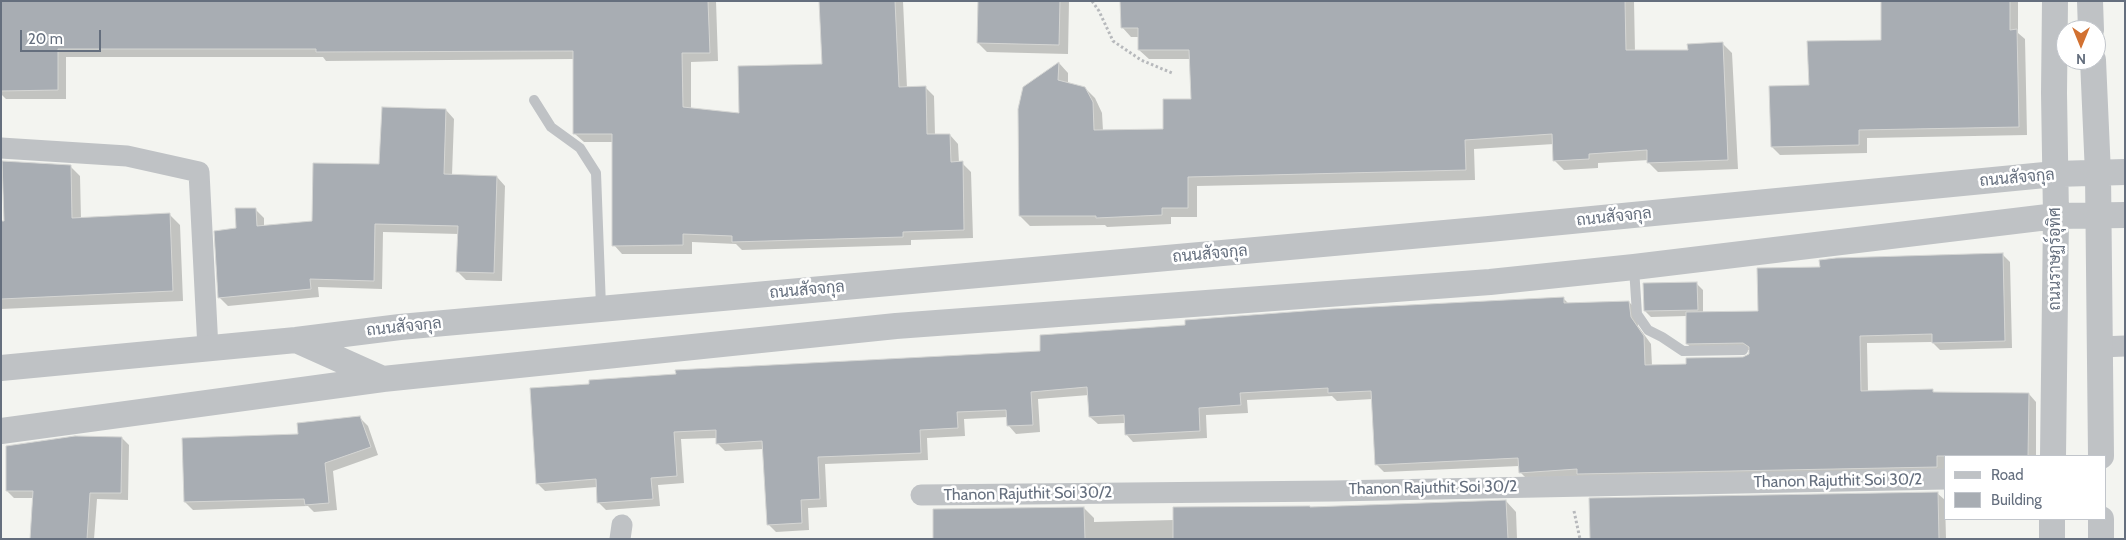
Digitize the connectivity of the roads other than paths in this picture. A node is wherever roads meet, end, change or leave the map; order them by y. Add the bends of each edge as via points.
1 (2055, 1) edge
2 (2090, 1) edge
3 (2091, 20) edge
4 (2093, 70) edge
5 (534, 100) dead end
6 (1, 148) edge
7 (2125, 172) edge
8 (2055, 174) junction
9 (2098, 174) junction
10 (2125, 215) edge
11 (2056, 216) junction
12 (2098, 217) junction
13 (1634, 267) junction
14 (601, 308) junction
15 (296, 340) junction
16 (2112, 346) edge
17 (208, 349) junction
18 (1743, 350) dead end
19 (1, 368) edge
20 (383, 380) junction
21 (1, 431) edge
22 (2053, 455) edge
23 (2101, 455) edge
24 (1944, 479) edge
25 (921, 496) dead end
26 (2052, 520) edge
27 (2102, 520) edge
28 (2052, 539) edge
29 (2101, 539) edge

1 - 8 street, ถนนราษฏร์อุทิศ
2 - 3 street
4 - 9 street
5 - 14 lane via 551,127 580,148 596,173
6 - 17 street via 126,156 198,172
7 - 9 street, ถนนสัจจกุล
8 - 9 street, ถนนสัจจกุล
8 - 11 street, ถนนราษฏร์อุทิศ
8 - 14 street, ถนนสัจจกุล via 1489,229
9 - 12 street
10 - 12 street
11 - 12 street
11 - 13 street
11 - 22 street, ถนนราษฏร์อุทิศ
12 - 16 street
13 - 18 lane via 1637,314 1648,330 1683,351
13 - 20 street via 1490,282 896,326
14 - 15 street, ถนนสัจจกุล
15 - 17 street, ถนนสัจจกุล
15 - 20 street
16 - 23 street
17 - 19 street, ถนนสัจจกุล
20 - 21 street
24 - 25 street, Thanon Rajuthit Soi 30/2
26 - 28 street
27 - 29 street

